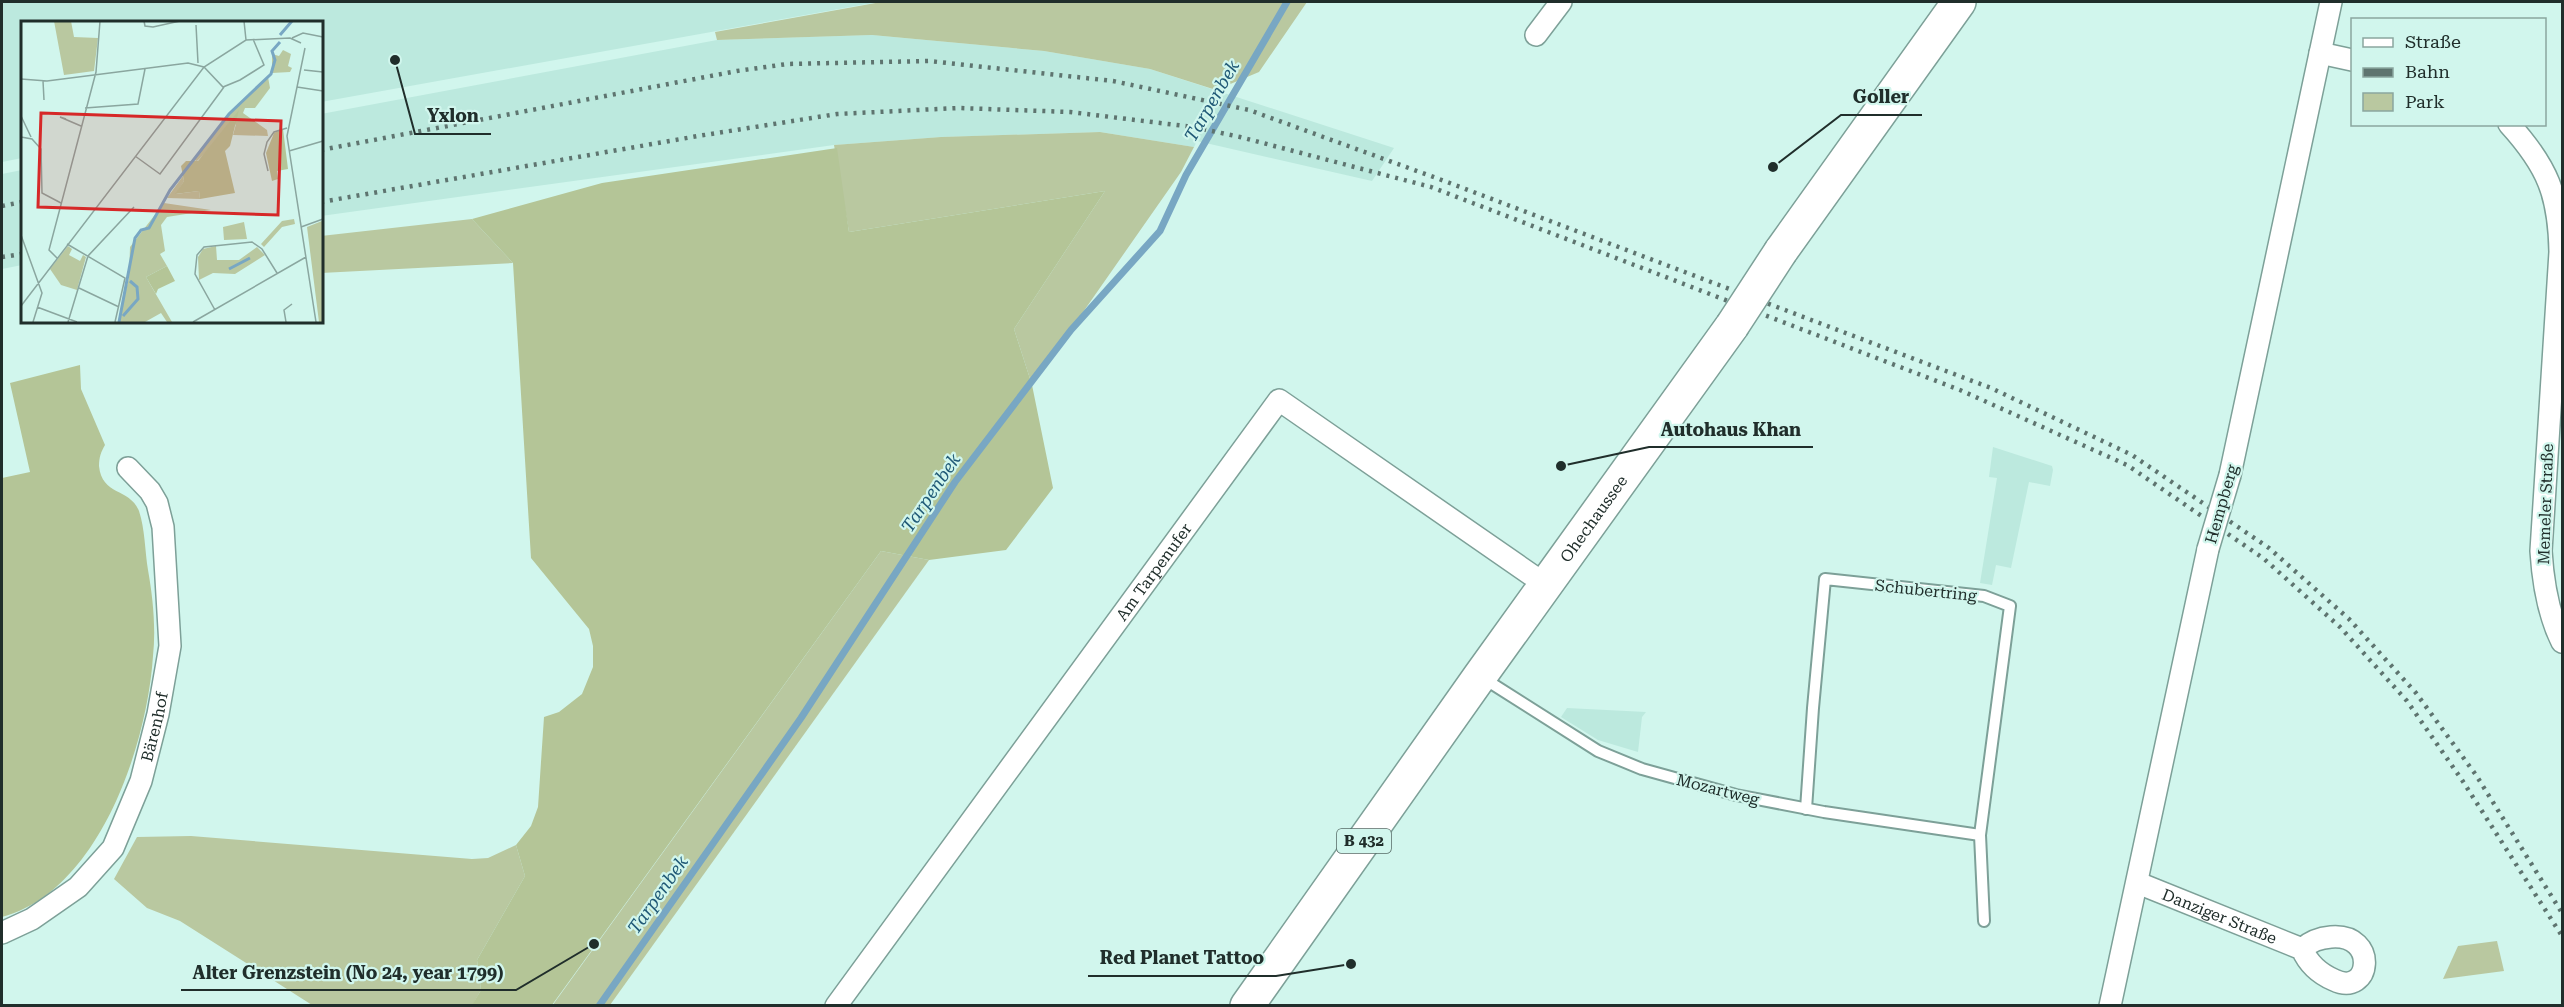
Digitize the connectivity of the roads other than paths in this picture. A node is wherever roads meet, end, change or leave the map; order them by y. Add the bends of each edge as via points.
1 (1561, 2) edge
2 (1959, 2) edge
3 (2331, 2) edge
4 (1536, 35) dead end
5 (2320, 53) junction
6 (2351, 60) edge
7 (2511, 126) edge
8 (128, 468) dead end
9 (1546, 585) junction
10 (2562, 642) edge
11 (1480, 676) junction
12 (1806, 809) junction
13 (1980, 835) junction
14 (2138, 883) junction
15 (1984, 921) dead end
16 (2, 933) edge
17 (2302, 949) dead end
18 (836, 1005) edge
19 (1247, 1005) edge
20 (2110, 1005) edge

1 - 4 street
2 - 9 main road, Ohechaussee / B 432, bridge
3 - 5 street, Hempberg
5 - 6 street
5 - 14 street, Hempberg, bridge via 2230,475 2208,549
7 - 10 street, Memeler Straße via 2530,147 2549,180 2559,217 2541,551 2542,577 2553,623
8 - 16 street, Bärenhof via 157,502 170,646 141,781 113,848 78,887 32,919
9 - 11 main road, Ohechaussee / B 432
9 - 18 street, Am Tarpenufer via 1279,400
11 - 12 lane, Mozartweg via 1598,751 1642,769
11 - 19 main road, Ohechaussee / B 432
12 - 13 lane, Mozartweg
12 - 13 lane, Schubertring via 1825,579 1984,596 2010,606
13 - 15 lane, Schubertring
14 - 17 street, Danziger Straße
14 - 20 street, Hempberg

